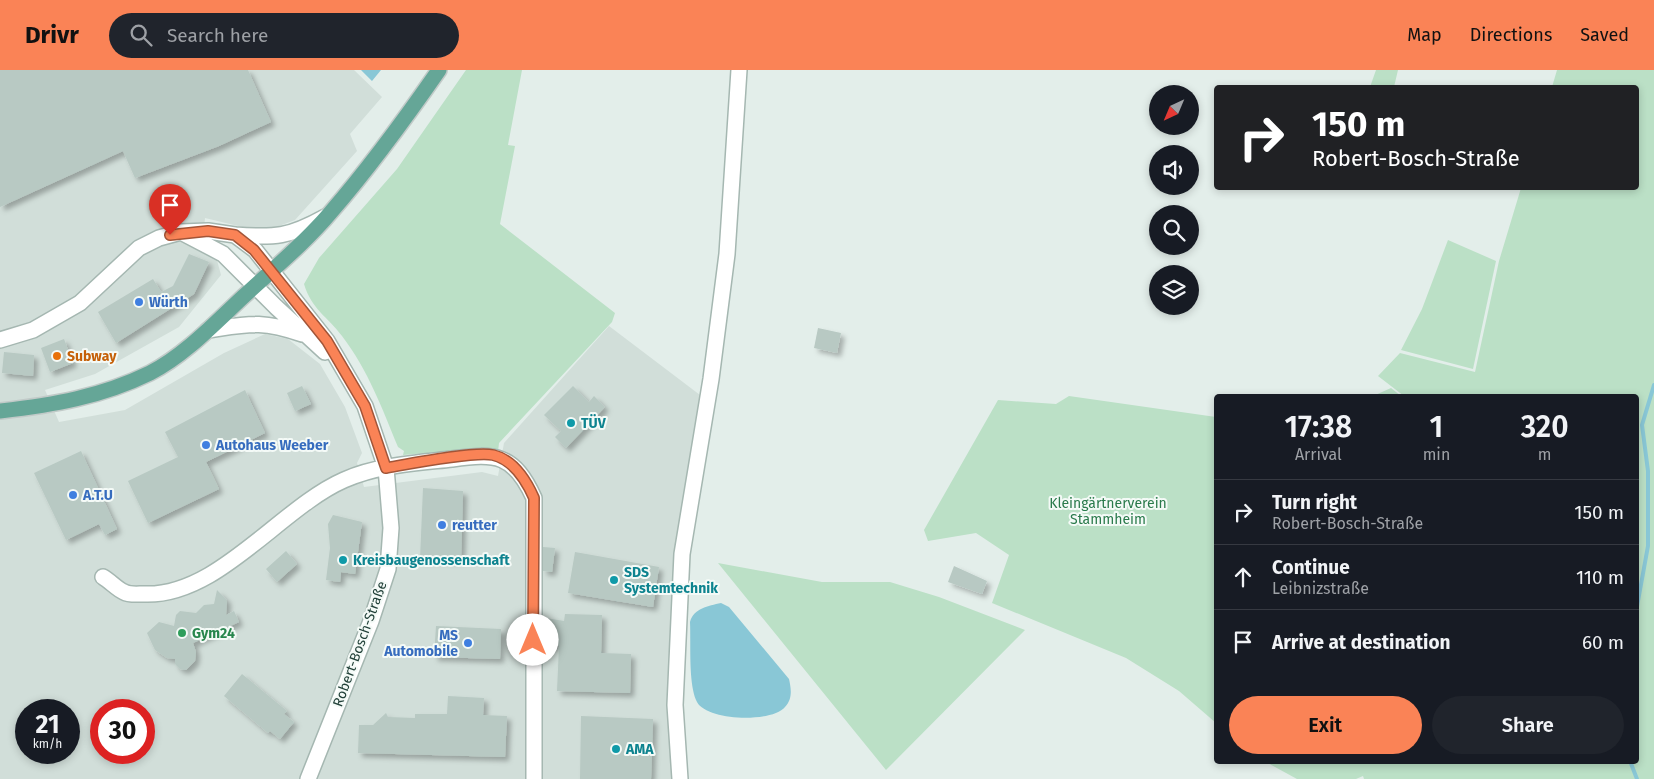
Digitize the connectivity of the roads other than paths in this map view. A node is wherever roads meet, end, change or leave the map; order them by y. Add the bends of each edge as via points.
1 (439, 70) edge
2 (739, 70) edge
3 (330, 214) junction
4 (181, 232) junction
5 (235, 235) junction
6 (272, 270) junction
7 (256, 285) junction
8 (208, 330) junction
9 (310, 337) junction
10 (0, 340) edge
11 (339, 364) junction
12 (0, 411) edge
13 (386, 468) junction
14 (103, 576) dead end
15 (308, 779) edge
16 (534, 779) edge
17 (680, 779) edge

1 - 3 main road via 391,139
2 - 17 street via 727,254 711,379 682,554 675,705
3 - 5 street via 280,237
3 - 6 main road
4 - 5 street
4 - 7 street, Robert-Bosch-Straße via 223,254
4 - 10 street via 139,248 80,303 57,318 33,330
5 - 6 street, Robert-Bosch-Straße
6 - 7 main road
6 - 11 street, Robert-Bosch-Straße via 327,341
7 - 8 main road
7 - 9 street, Robert-Bosch-Straße
8 - 9 street, Robert-Bosch-Straße via 257,322
8 - 12 main road via 152,372 104,393 44,406
9 - 11 street, Robert-Bosch-Straße
11 - 13 street, Robert-Bosch-Straße via 365,406
13 - 14 street via 343,480 311,499 224,566 180,589 153,595 126,593
13 - 15 street, Robert-Bosch-Straße via 391,528 388,569 371,621
13 - 16 street via 493,455 516,469 525,479 534,498

